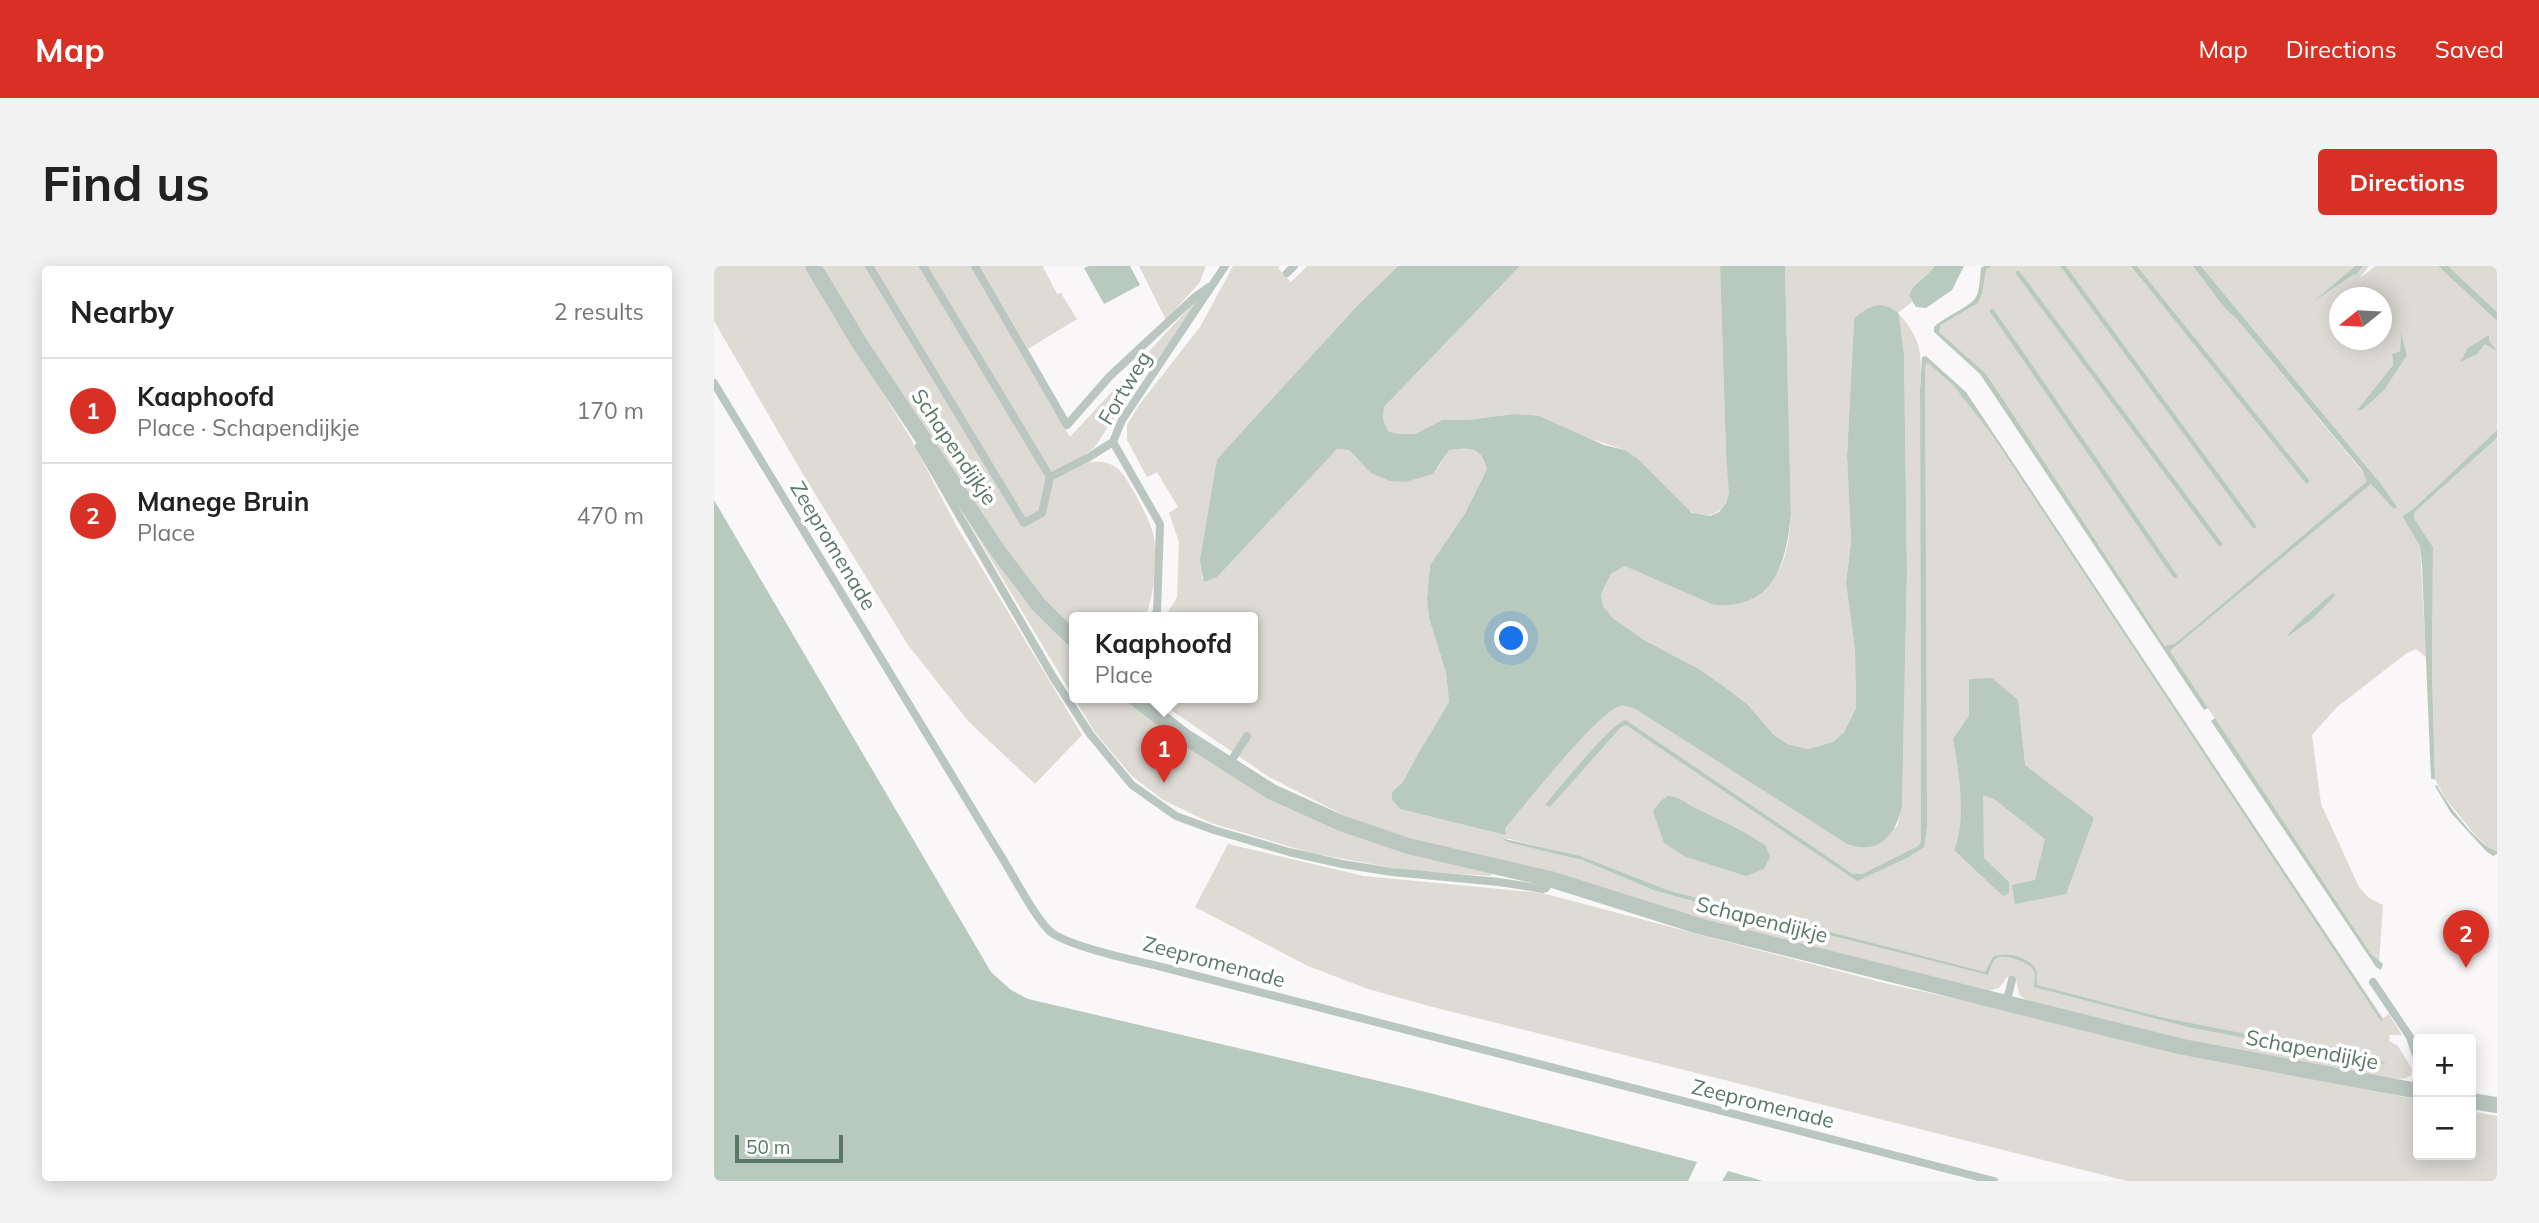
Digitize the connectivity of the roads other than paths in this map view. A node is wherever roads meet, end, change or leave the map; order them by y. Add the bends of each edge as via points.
1 (813, 266) edge
2 (869, 266) edge
3 (923, 266) edge
4 (975, 266) edge
5 (1222, 267) edge
6 (1214, 283) junction
7 (714, 383) edge
8 (896, 397) junction
9 (1113, 442) junction
10 (1050, 477) junction
11 (1156, 612) edge
12 (1069, 635) edge
13 (1069, 700) edge
14 (1071, 703) edge
15 (1142, 703) edge
16 (1247, 736) dead end
17 (1228, 766) junction
18 (1550, 879) junction
19 (2012, 980) dead end
20 (2373, 982) dead end
21 (2006, 1004) junction
22 (2413, 1046) edge
23 (2413, 1090) edge
24 (2476, 1102) edge
25 (2497, 1105) edge
26 (1994, 1181) edge

1 - 8 street, Schapendijkje
2 - 10 lane via 1024,523 1042,513
3 - 10 lane
4 - 6 lane via 1067,425 1111,376
5 - 6 lane, Fortweg
6 - 9 lane, Fortweg via 1122,421
7 - 26 lane, Zeepromenade via 996,848 1052,932 1071,942 1166,968
8 - 12 street, Schapendijkje via 998,551 1038,604
8 - 13 lane via 898,410
9 - 10 lane
9 - 11 lane, Fortweg via 1160,524
14 - 18 lane via 1132,785 1176,816 1239,838 1392,872 1543,889
15 - 17 street, Schapendijkje
16 - 17 lane
17 - 18 street, Schapendijkje via 1341,823 1408,846
18 - 21 street, Schapendijkje via 1699,926
19 - 21 lane
20 - 22 lane
21 - 23 street, Schapendijkje via 2183,1047
24 - 25 street

